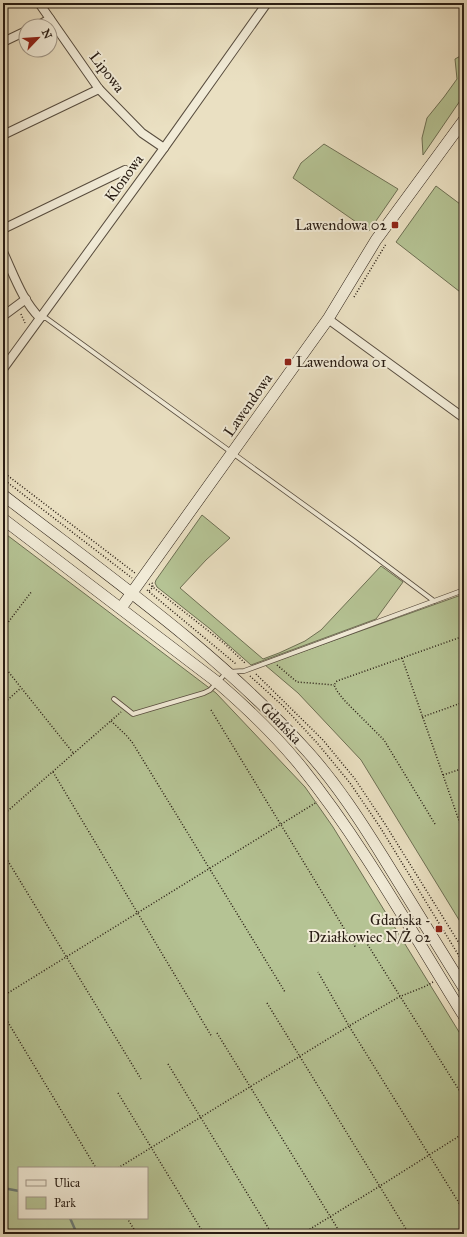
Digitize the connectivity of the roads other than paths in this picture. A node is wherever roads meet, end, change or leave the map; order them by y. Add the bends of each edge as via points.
1 (39, 3) edge
2 (267, 3) edge
3 (49, 18) edge
4 (58, 30) edge
5 (18, 35) edge
6 (3, 42) edge
7 (99, 88) junction
8 (464, 120) edge
9 (3, 135) edge
10 (164, 148) junction
11 (125, 170) dead end
12 (3, 229) edge
13 (3, 252) edge
14 (26, 300) junction
15 (3, 316) edge
16 (40, 318) junction
17 (328, 319) junction
18 (3, 369) edge
19 (464, 418) edge
20 (232, 453) junction
21 (3, 495) edge
22 (3, 519) edge
23 (464, 590) edge
24 (132, 594) junction
25 (434, 601) junction
26 (121, 608) junction
27 (228, 672) junction
28 (217, 682) junction
29 (114, 699) dead end
30 (464, 988) edge
31 (464, 1016) edge

1 - 3 street, Lipowa
2 - 10 street, Klonowa
4 - 7 street, Lipowa
5 - 6 street
7 - 9 street
7 - 10 street, Lipowa via 142,133
8 - 17 main road, Lawendowa via 376,240
10 - 16 street, Klonowa
11 - 12 street
13 - 14 street
14 - 15 street
14 - 16 street
16 - 18 street, Klonowa
16 - 20 lane via 46,318
17 - 19 street
17 - 20 main road, Lawendowa
20 - 24 main road, Lawendowa
20 - 25 lane
21 - 24 main road, Gdańska
22 - 26 main road, Gdańska
23 - 25 lane
24 - 26 main road, Lawendowa
24 - 27 main road, Gdańska
25 - 27 lane via 244,671
26 - 28 main road, Gdańska
27 - 28 lane
27 - 30 main road, Gdańska via 308,752 339,791 369,834
28 - 29 lane via 204,693 132,714
28 - 31 main road, Gdańska via 264,726 328,800

